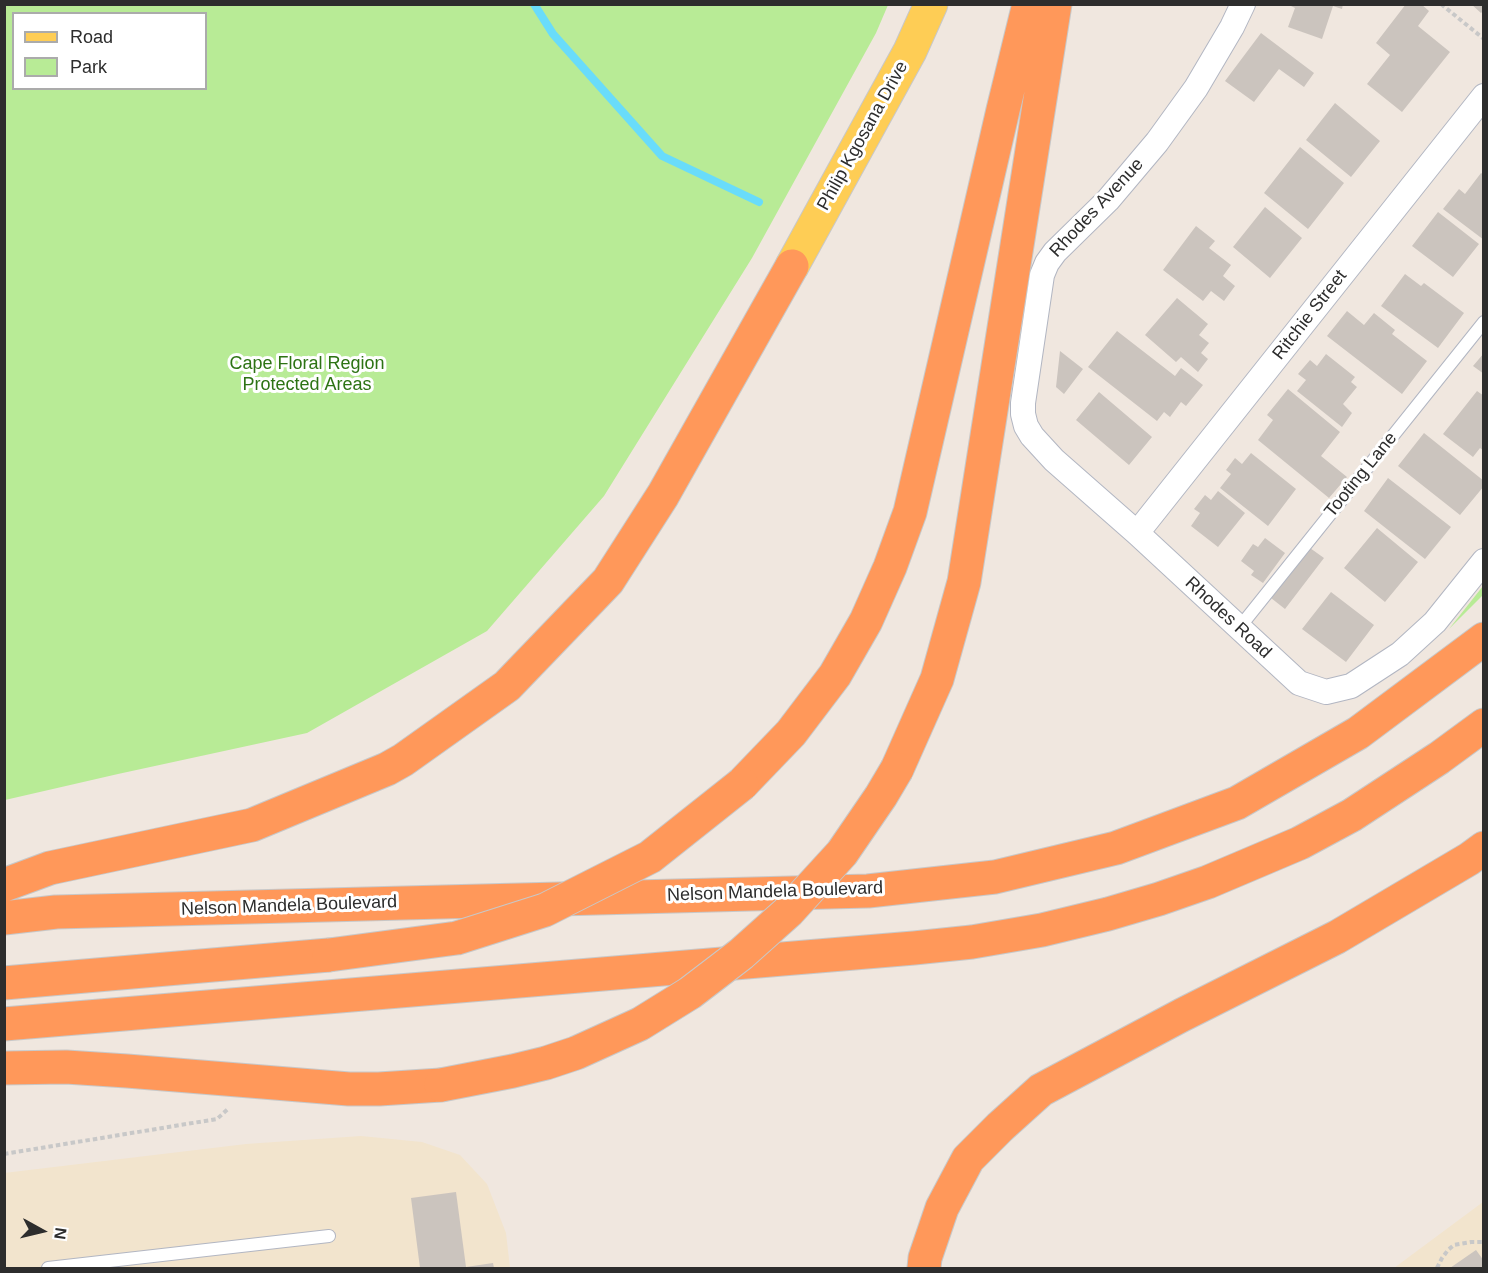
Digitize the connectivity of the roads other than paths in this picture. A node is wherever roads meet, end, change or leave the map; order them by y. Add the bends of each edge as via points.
1 (931, 4) edge
2 (1029, 4) edge
3 (1054, 4) edge
4 (1243, 4) edge
5 (1484, 96) edge
6 (792, 266) joint
7 (1484, 322) edge
8 (1137, 533) junction
9 (1484, 561) edge
10 (1239, 627) junction
11 (1484, 639) edge
12 (1484, 725) edge
13 (1484, 848) edge
14 (4, 885) edge
15 (4, 918) edge
16 (914, 948) junction
17 (4, 983) edge
18 (4, 1005) edge
19 (4, 1024) edge
20 (4, 1068) edge
21 (329, 1236) dead end
22 (48, 1269) edge
23 (924, 1269) edge

1 - 6 main road, Philip Kgosana Drive via 910,51
2 - 17 highway, bridge via 910,512 890,567 866,621 835,675 791,733 742,784 650,857 545,910 457,938 329,955
3 - 20 highway, bridge via 964,582 937,679 881,796 842,853 789,912 690,993 640,1024 576,1053 513,1071 441,1085 349,1089 66,1067
4 - 8 street, Rhodes Avenue via 1196,88 1157,142 1108,200 1054,252 1042,275 1023,403 1026,426 1054,460
5 - 8 street, Ritchie Street
6 - 14 highway via 663,495 608,581 507,686 387,769 252,825 50,868
7 - 10 lane, Tooting Lane
8 - 10 street, Rhodes Road
9 - 10 street, Rhodes Road via 1436,622 1400,654 1351,686 1326,692 1299,683
11 - 15 highway, Nelson Mandela Boulevard via 1358,733 1237,803 1116,848 995,877 868,891 56,912
12 - 16 highway via 1352,815 1300,843 1208,882 1042,930
13 - 23 highway via 1337,937 1041,1090 968,1159 942,1208
16 - 18 highway via 591,958
16 - 19 highway
21 - 22 lane

